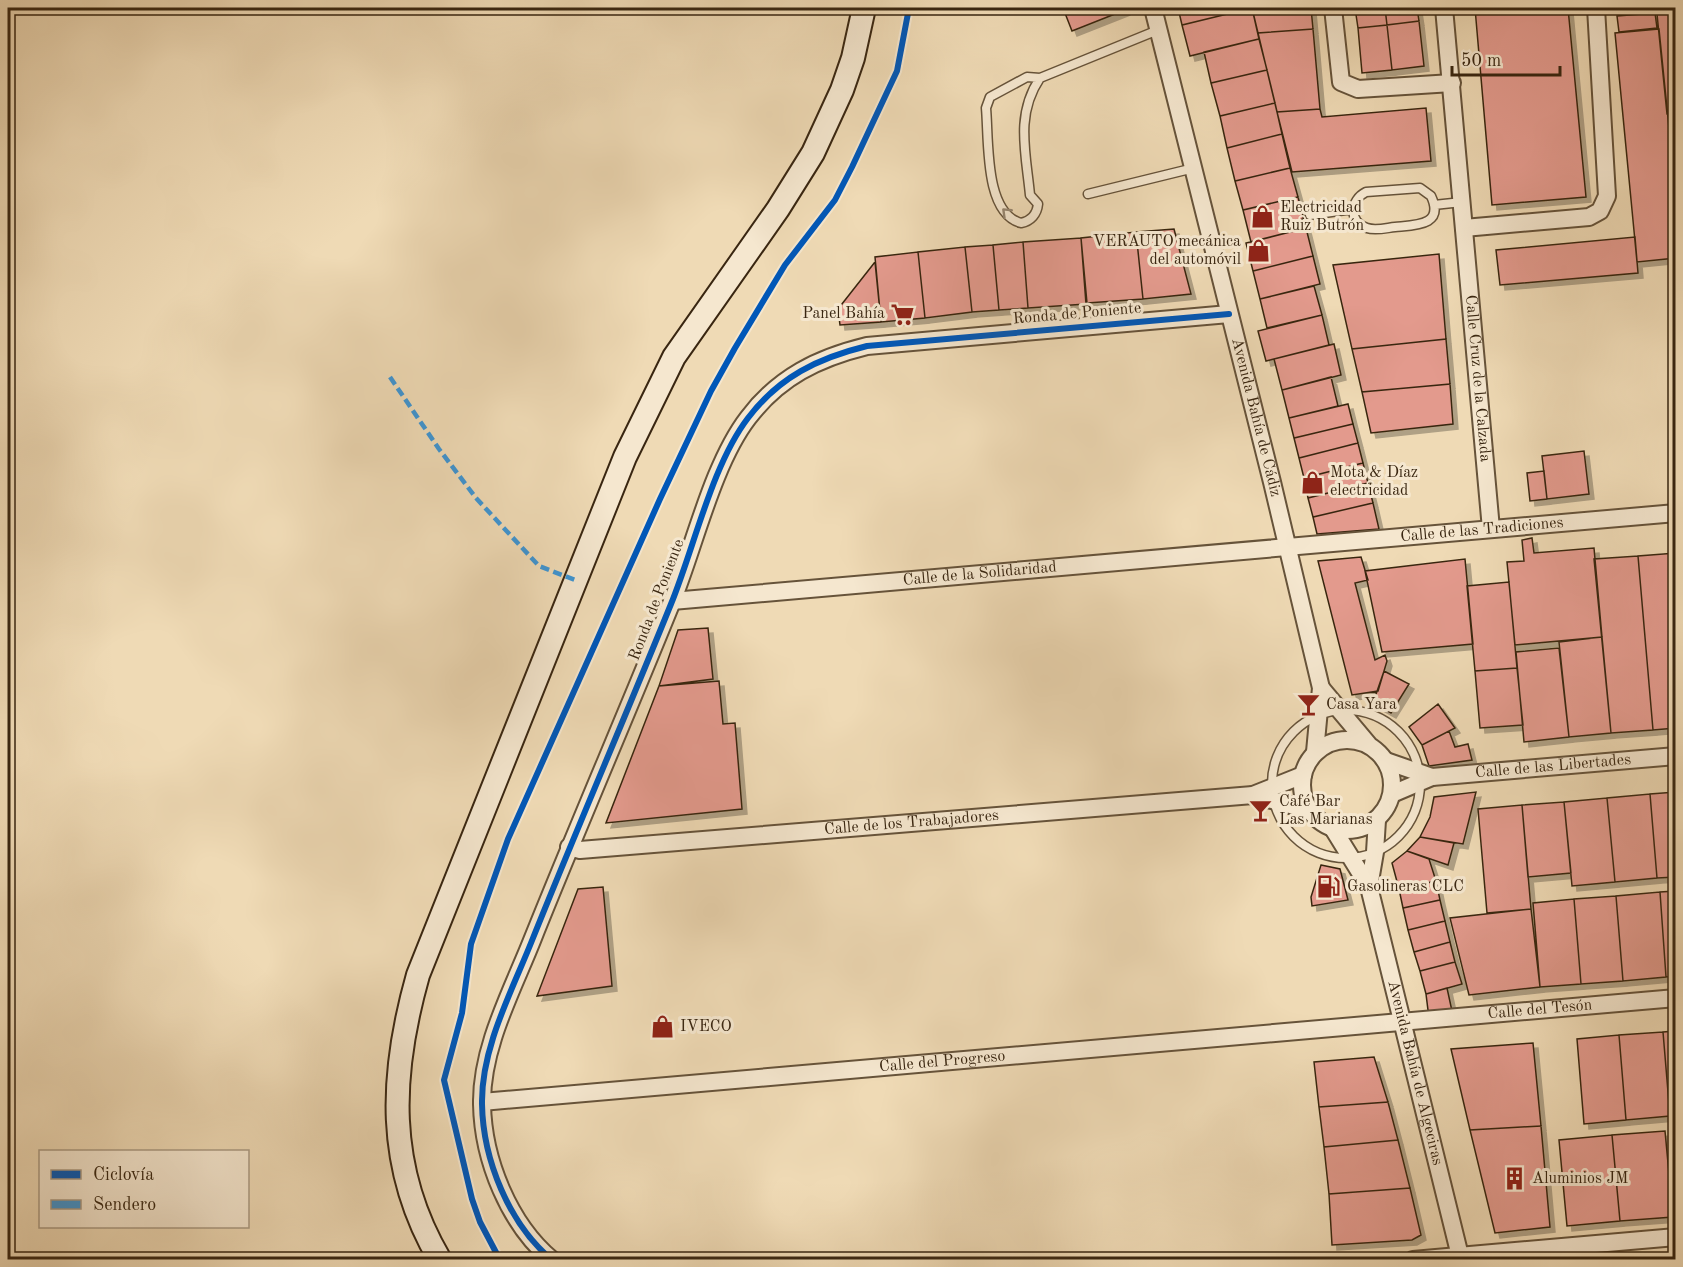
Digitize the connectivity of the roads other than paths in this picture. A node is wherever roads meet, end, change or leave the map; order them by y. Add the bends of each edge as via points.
1 (864, 8) edge
2 (1153, 8) edge
3 (1333, 8) edge
4 (1444, 8) edge
5 (1596, 8) edge
6 (1158, 30) junction
7 (1040, 78) junction
8 (1452, 83) junction
9 (1194, 168) junction
10 (1088, 194) dead end
11 (1462, 202) junction
12 (1434, 205) junction
13 (1353, 210) junction
14 (1310, 215) dead end
15 (1464, 228) junction
16 (1229, 314) junction
17 (1676, 513) edge
18 (1491, 529) junction
19 (1287, 547) junction
20 (672, 601) junction
21 (1321, 688) junction
22 (1339, 711) junction
23 (1318, 716) junction
24 (1368, 744) junction
25 (1316, 752) junction
26 (1676, 756) edge
27 (1386, 760) junction
28 (1303, 775) junction
29 (1424, 777) junction
30 (1273, 794) junction
31 (1392, 794) junction
32 (1309, 810) junction
33 (1377, 820) junction
34 (1332, 827) junction
35 (569, 847) junction
36 (1375, 852) junction
37 (1350, 858) junction
38 (1369, 887) junction
39 (1676, 998) edge
40 (1404, 1022) junction
41 (482, 1102) junction
42 (1676, 1237) edge
43 (1460, 1258) edge
44 (440, 1260) edge
45 (552, 1260) edge
46 (1413, 1260) edge

1 - 44 main road via 842,90 813,153 674,357 629,448 418,975 402,1036 397,1128 409,1191
2 - 6 street, Avenida Bahía de Cádiz
3 - 8 street via 1341,82 1347,87
4 - 8 street, Calle Cruz de la Calzada
5 - 15 street via 1607,196 1600,211 1589,217
6 - 7 lane
6 - 9 street, Avenida Bahía de Cádiz
7 -> 7 lane via 1028,98 1023,119 1030,195 1038,204 1030,220 1021,223 1009,217 994,196 986,108 994,92 1027,77
8 - 11 street, Calle Cruz de la Calzada
9 - 10 lane
9 - 16 street, Avenida Bahía de Cádiz
11 - 12 lane
11 - 15 street, Calle Cruz de la Calzada
12 - 13 lane via 1426,191 1414,188 1366,192 1356,200
12 - 13 lane via 1433,215 1424,224 1371,229 1359,224
13 - 14 lane
15 - 18 street, Calle Cruz de la Calzada
16 - 19 street, Avenida Bahía de Cádiz
16 - 20 street, Ronda de Poniente via 867,346 805,367 774,388 747,419 727,452
17 - 18 street, Calle de las Tradiciones
18 - 19 street, Calle de las Tradiciones
19 - 20 street, Calle de la Solidaridad
19 - 21 street, Avenida Bahía de Cádiz
20 - 35 street, Ronda de Poniente
21 - 22 street, Avenida Bahía de Cádiz
21 - 23 street, Avenida Bahía de Cádiz
22 - 23 lane
22 - 24 street, Avenida Bahía de Cádiz
22 - 29 lane via 1369,714 1388,723 1411,747
23 - 25 street, Avenida Bahía de Cádiz
23 - 30 lane via 1296,730 1282,747 1274,767
24 - 25 street via 1341,740
24 - 27 street
25 - 28 street
26 - 29 street, Calle de las Libertades
27 - 29 street, Calle de las Libertades
27 - 31 street via 1392,774
28 - 30 street
28 - 32 street via 1303,797
29 - 31 street, Calle de las Libertades
29 - 36 lane via 1408,825 1394,841
30 - 32 street, Calle de los Trabajadores
30 - 35 street, Calle de los Trabajadores via 580,850
30 - 37 lane via 1282,821 1306,846 1327,855
31 - 33 street
32 - 34 street
33 - 34 street via 1362,828
33 - 36 street, Avenida Bahía de Algeciras
34 - 37 street, Avenida Bahía de Algeciras
35 - 41 street, Ronda de Poniente via 502,1016 488,1060
36 - 37 lane
36 - 38 street, Avenida Bahía de Algeciras
37 - 38 street, Avenida Bahía de Algeciras
38 - 40 street, Avenida Bahía de Algeciras
39 - 40 street, Calle del Tesón
40 - 41 street, Calle del Progreso
40 - 43 street, Avenida Bahía de Algeciras
41 - 45 street, Ronda de Poniente via 484,1132 505,1196 530,1237
42 - 43 street
43 - 46 street

